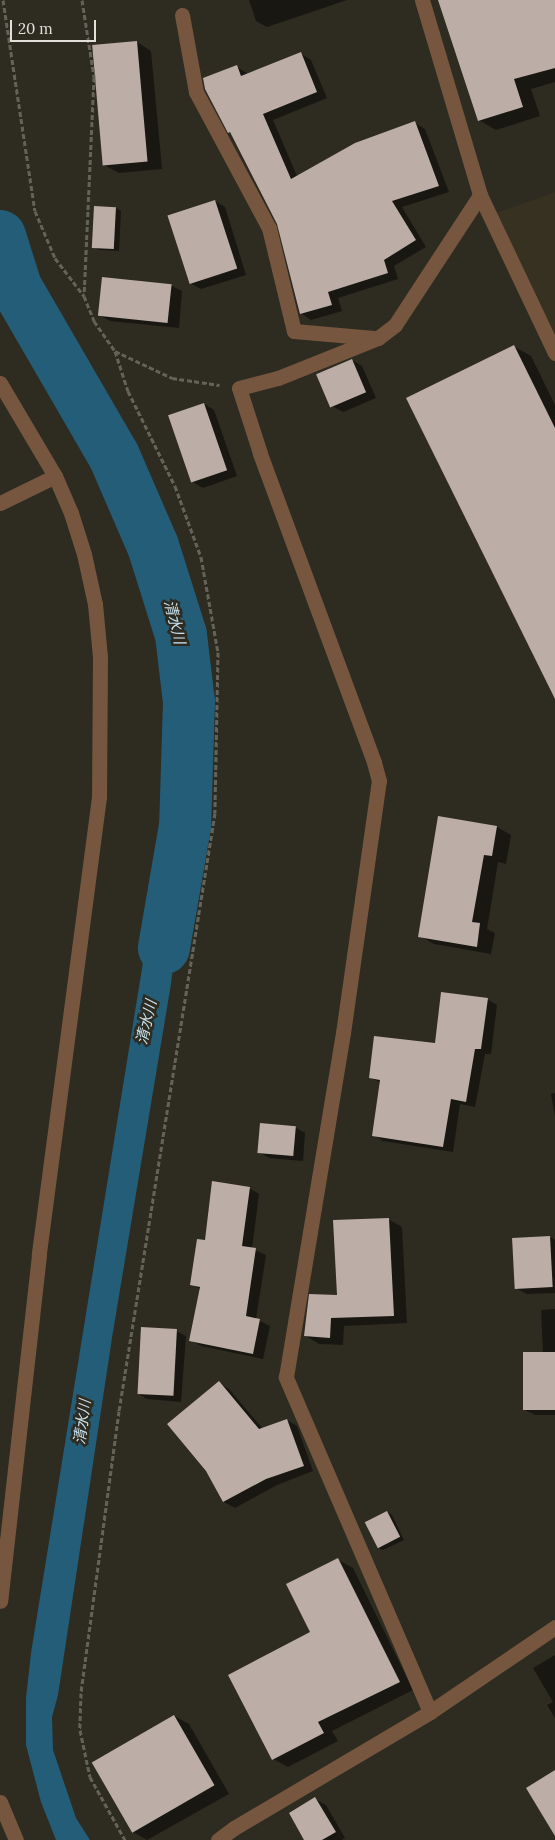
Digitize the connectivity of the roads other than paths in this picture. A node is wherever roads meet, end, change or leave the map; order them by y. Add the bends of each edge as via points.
1 (422, 0) edge
2 (182, 15) dead end
3 (480, 195) junction
4 (378, 338) junction
5 (555, 353) edge
6 (0, 383) edge
7 (55, 476) junction
8 (0, 503) edge
9 (0, 1601) edge
10 (555, 1627) edge
11 (430, 1712) junction
12 (0, 1802) edge
13 (16, 1840) edge
14 (218, 1840) edge

1 - 3 street
2 - 4 street via 196,92 269,228 294,331
3 - 4 street via 396,325
3 - 5 street
4 - 11 street via 278,378 239,388 379,781 286,1378
6 - 7 street
7 - 8 street
7 - 9 street via 84,554 95,604 100,657 99,797 39,1255
10 - 11 street
11 - 14 street
12 - 13 street

